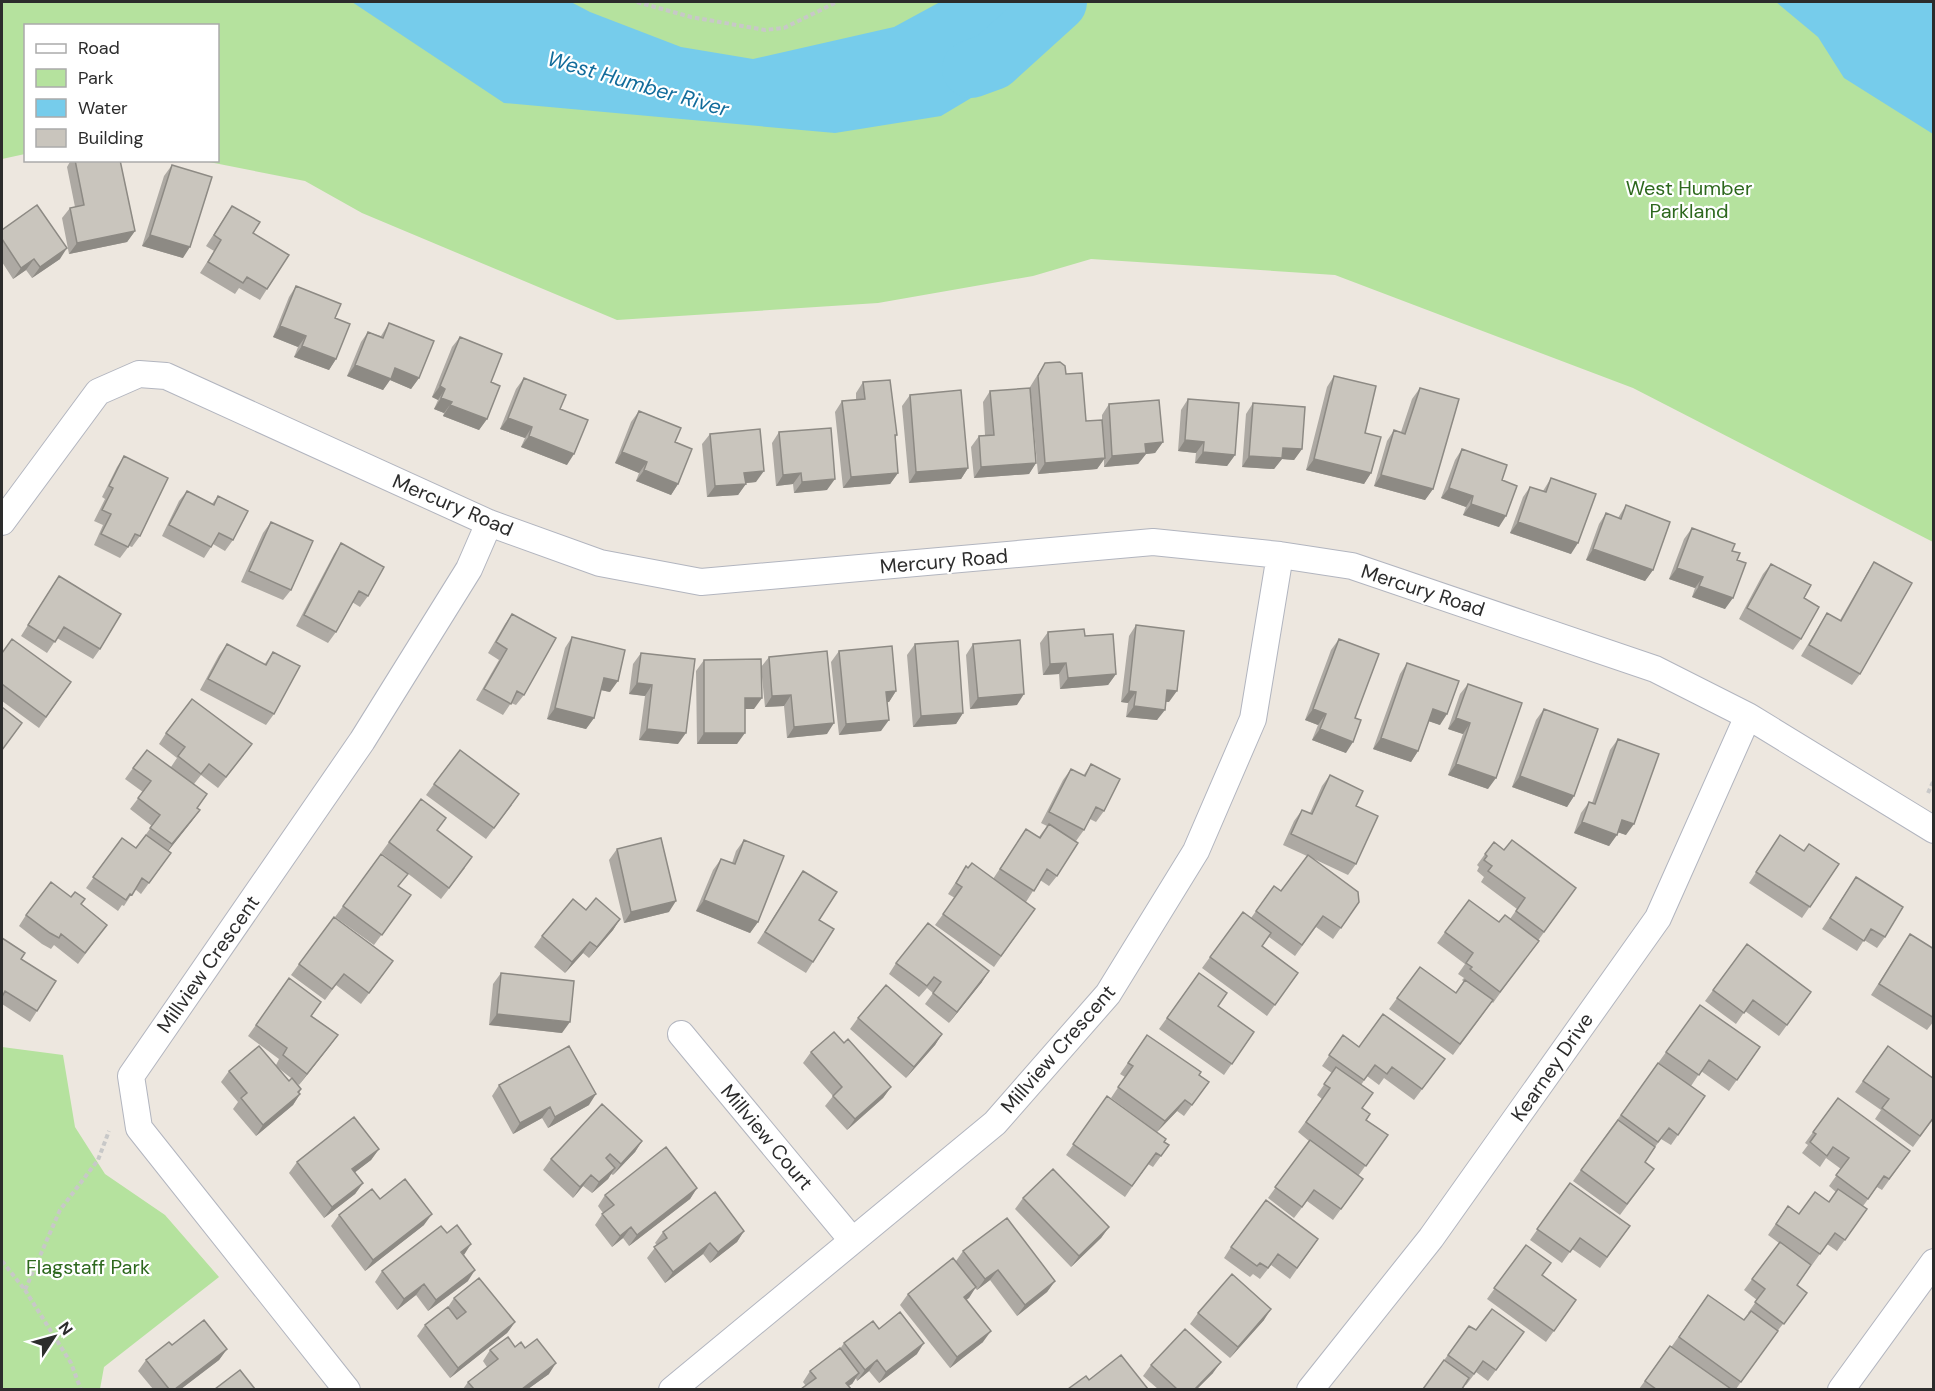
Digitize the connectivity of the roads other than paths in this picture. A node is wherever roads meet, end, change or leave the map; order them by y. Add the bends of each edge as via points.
1 (2, 522) edge
2 (489, 523) junction
3 (1280, 555) junction
4 (1748, 716) junction
5 (1934, 830) edge
6 (681, 1034) dead end
7 (852, 1240) junction
8 (1934, 1262) edge
9 (347, 1389) edge
10 (672, 1389) edge
11 (1310, 1389) edge
12 (1841, 1389) edge

1 - 2 street, Mercury Road via 98,392 140,374 166,376
2 - 3 street, Mercury Road via 600,563 701,582 1153,542
2 - 9 street, Millview Crescent via 469,569 362,741 131,1076 139,1128
3 - 4 street, Mercury Road via 1353,566 1553,633 1655,669
3 - 7 street, Millview Crescent via 1253,719 1196,851 1108,994 994,1123
4 - 5 street, Mercury Road
4 - 11 street, Kearney Drive via 1658,918 1431,1238
6 - 7 street, Millview Court
7 - 10 street, Millview Crescent
8 - 12 street

